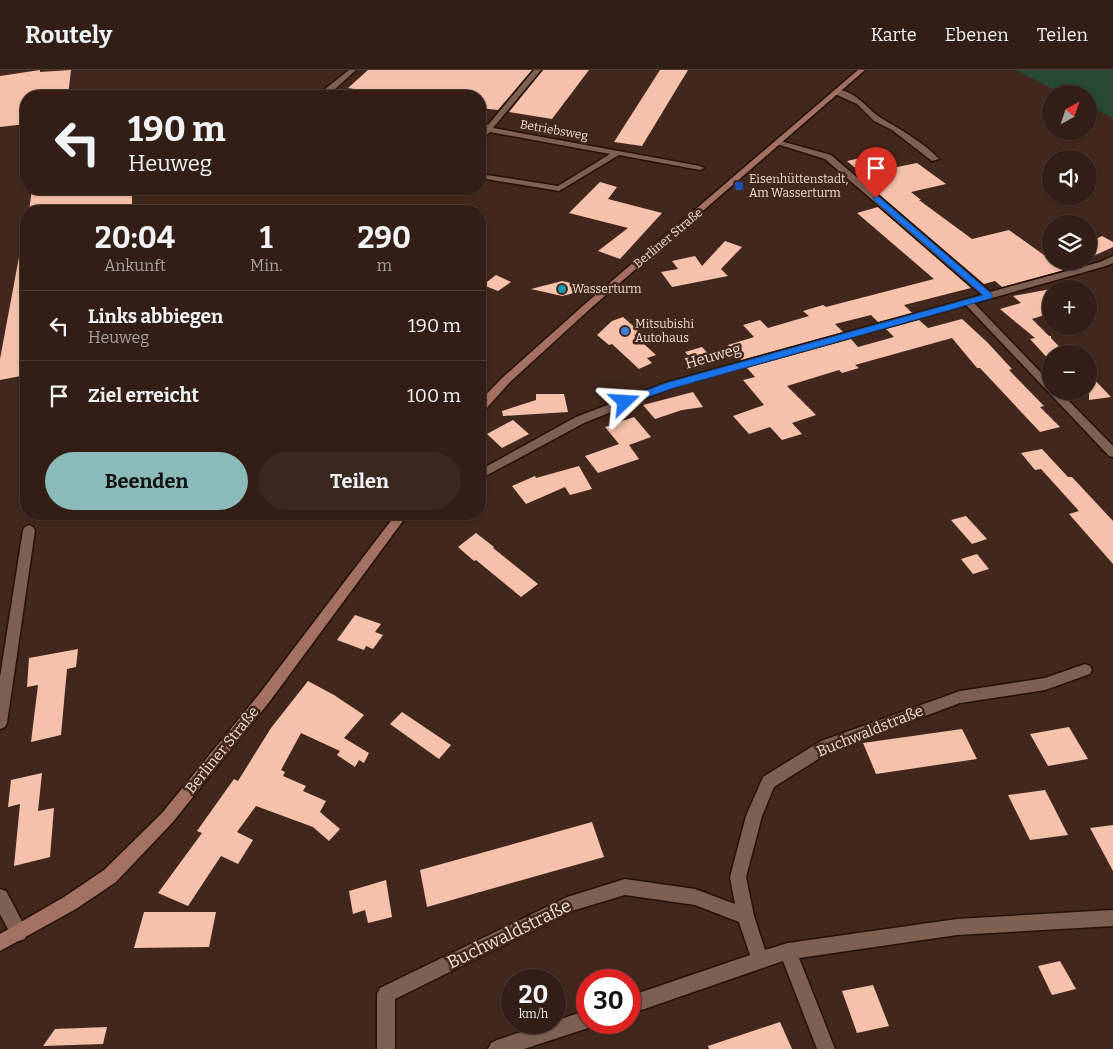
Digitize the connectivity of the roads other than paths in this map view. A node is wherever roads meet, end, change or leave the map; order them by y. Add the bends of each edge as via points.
1 (353, 70) edge
2 (538, 70) edge
3 (862, 70) edge
4 (329, 90) edge
5 (838, 92) junction
6 (486, 128) edge
7 (488, 130) junction
8 (486, 132) edge
9 (780, 142) junction
10 (617, 153) junction
11 (935, 159) dead end
12 (700, 168) dead end
13 (486, 177) edge
14 (1113, 259) edge
15 (989, 296) junction
16 (968, 302) junction
17 (1042, 380) edge
18 (1062, 400) edge
19 (486, 402) edge
20 (1113, 453) edge
21 (486, 472) edge
22 (400, 520) edge
23 (29, 530) dead end
24 (1085, 670) dead end
25 (0, 723) edge
26 (0, 897) edge
27 (746, 916) junction
28 (1113, 918) edge
29 (19, 933) junction
30 (0, 943) edge
31 (788, 952) junction
32 (760, 961) junction
33 (641, 1001) edge
34 (576, 1023) edge
35 (386, 1049) edge
36 (496, 1049) edge
37 (826, 1049) edge

1 - 4 street
2 - 7 street, Betriebsweg
3 - 5 main road, Berliner Straße
5 - 9 main road, Berliner Straße
5 - 11 street via 860,102 877,119 895,128
6 - 7 street
7 - 8 street, Betriebsweg
7 - 10 street, Betriebsweg
9 - 15 street via 828,157
9 - 19 main road, Berliner Straße via 588,306
10 - 12 street, Betriebsweg
10 - 13 street via 559,188
14 - 15 street, Heuweg
15 - 16 street, Heuweg
16 - 17 street
16 - 21 street, Heuweg via 669,385 580,420
18 - 20 street
22 - 29 main road, Berliner Straße via 167,818 110,876
23 - 25 street
24 - 27 street, Buchwaldstraße via 1045,684 960,697 826,746 768,782 754,816 738,877
26 - 29 street
27 - 32 street, Buchwaldstraße
27 - 35 street, Buchwaldstraße via 695,897 625,887 573,902 386,994
28 - 31 street via 957,928
29 - 30 main road, Berliner Straße
31 - 32 street
31 - 37 street
32 - 33 street
34 - 36 street

